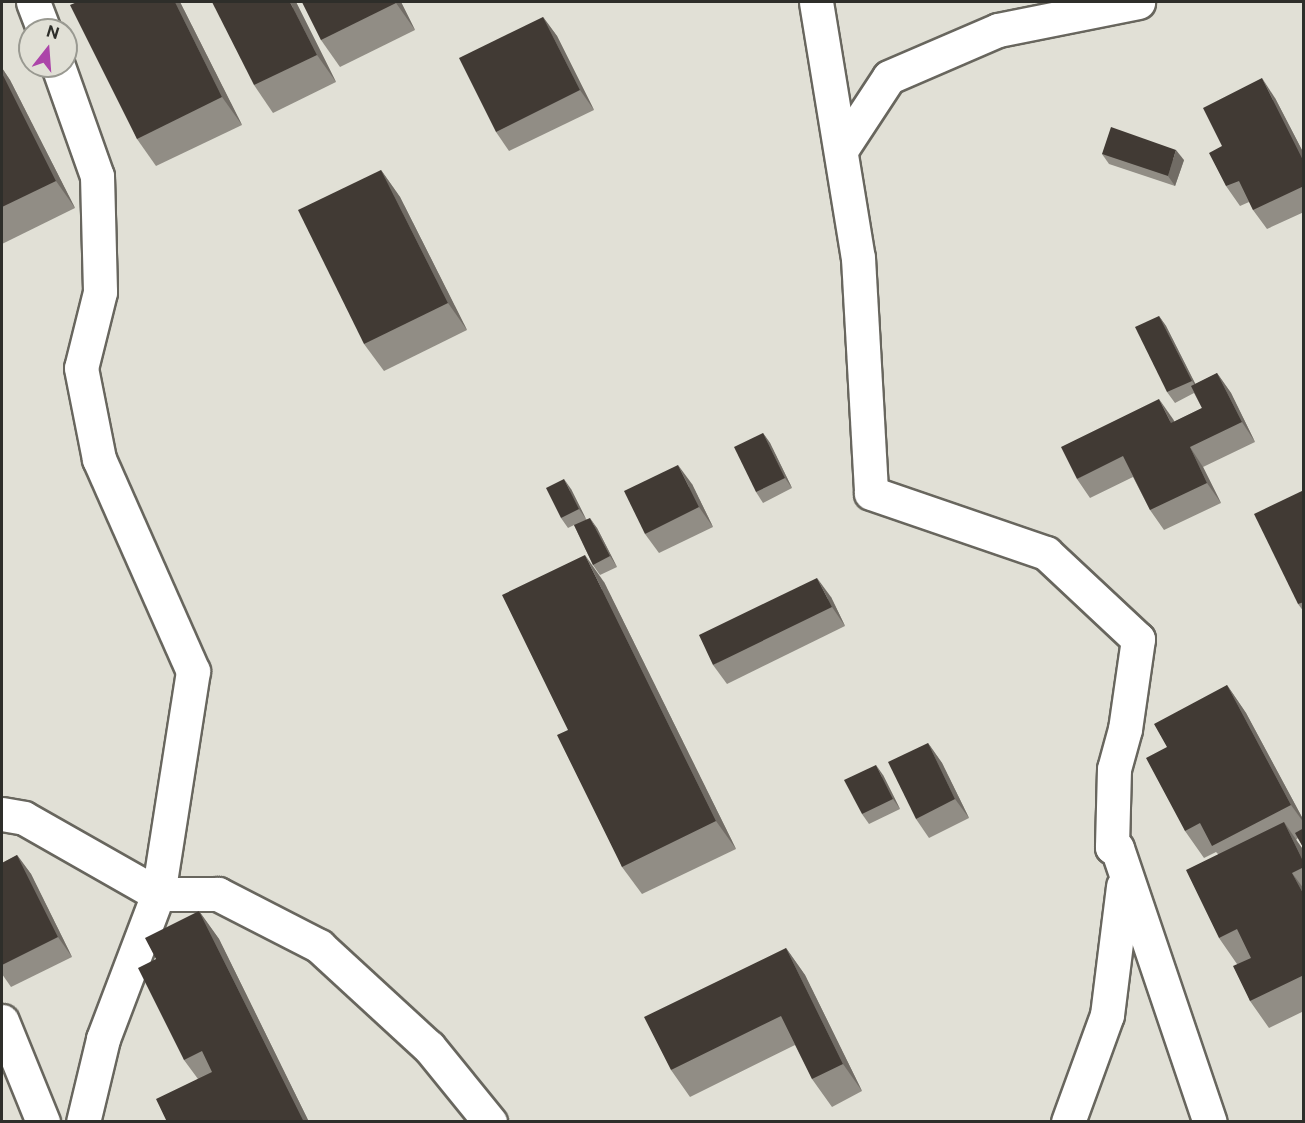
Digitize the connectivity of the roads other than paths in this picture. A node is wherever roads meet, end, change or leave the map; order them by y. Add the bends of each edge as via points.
1 (33, 2) edge
2 (816, 2) edge
3 (1138, 2) edge
4 (39, 18) edge
5 (62, 78) edge
6 (841, 150) junction
7 (2, 814) edge
8 (1124, 878) junction
9 (158, 894) junction
10 (2, 1021) edge
11 (43, 1122) edge
12 (83, 1122) edge
13 (490, 1122) edge
14 (1068, 1122) edge
15 (1210, 1122) edge

1 - 4 street
2 - 6 street
3 - 6 street via 998,30 889,77
5 - 9 street via 97,176 100,292 81,368 99,459 193,671
6 - 8 street via 858,258 871,493 1046,553 1138,639 1125,729 1114,769 1112,847 1117,848
7 - 9 street via 24,818
8 - 14 street via 1107,1015
8 - 15 street
9 - 12 street via 103,1039
9 - 13 street via 218,894 319,946 429,1047
10 - 11 street

